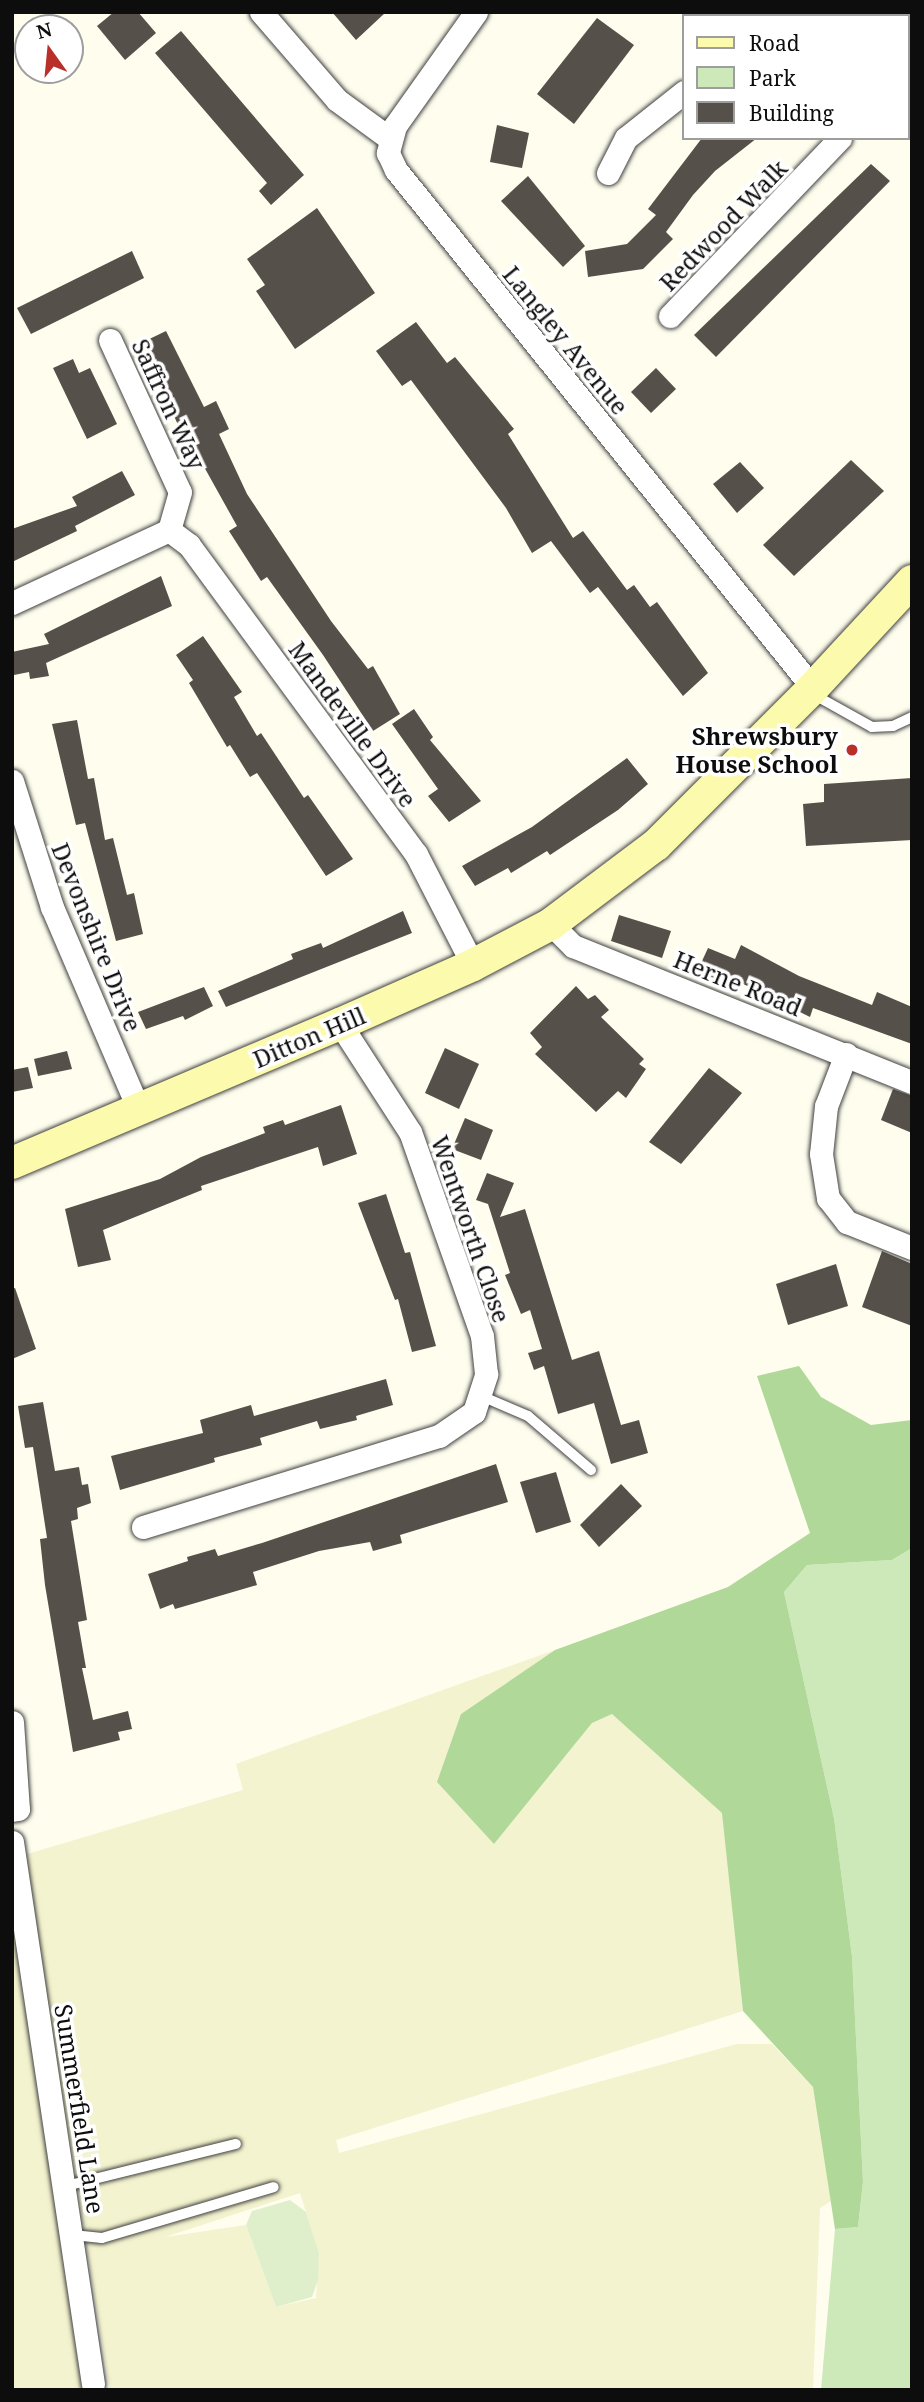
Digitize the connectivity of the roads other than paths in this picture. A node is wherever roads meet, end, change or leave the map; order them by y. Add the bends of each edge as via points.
1 (261, 12) edge
2 (476, 12) edge
3 (682, 94) edge
4 (389, 138) junction
5 (838, 140) edge
6 (608, 173) dead end
7 (670, 316) dead end
8 (110, 340) dead end
9 (169, 530) junction
10 (912, 581) edge
11 (12, 603) edge
12 (811, 690) junction
13 (912, 717) edge
14 (12, 781) edge
15 (551, 924) junction
16 (473, 965) junction
17 (340, 1024) junction
18 (846, 1054) junction
19 (912, 1082) edge
20 (139, 1110) junction
21 (12, 1163) edge
22 (912, 1248) edge
23 (479, 1395) junction
24 (591, 1470) dead end
25 (143, 1527) dead end
26 (12, 1722) edge
27 (15, 1809) edge
28 (13, 1854) edge
29 (236, 2144) dead end
30 (66, 2186) junction
31 (274, 2187) dead end
32 (73, 2235) junction
33 (93, 2384) dead end

1 - 4 street via 337,100
2 - 4 street
3 - 6 street via 626,138
4 - 12 street, Langley Avenue via 388,153 396,170
5 - 7 street, Redwood Walk
8 - 9 street, Saffron Way via 180,492
9 - 11 street
9 - 16 street, Mandeville Drive via 189,545 416,855
10 - 12 street, Ditton Hill
12 - 13 lane via 872,727 893,726
12 - 15 street, Ditton Hill via 656,845
14 - 20 street, Devonshire Drive via 52,907
15 - 16 street, Ditton Hill
15 - 18 street, Herne Road via 573,946
16 - 17 street, Ditton Hill
17 - 20 street, Ditton Hill
17 - 23 street, Wentworth Close via 410,1132 482,1336 486,1374
18 - 19 street, Herne Road
18 - 22 street via 826,1106 821,1154 828,1198 847,1222
20 - 21 street, Ditton Hill
23 - 24 lane via 528,1416
23 - 25 street, Wentworth Close via 474,1412 439,1436
26 - 27 street
28 - 30 street, Summerfield Lane
29 - 30 lane
30 - 32 street, Summerfield Lane
31 - 32 lane via 102,2238
32 - 33 street, Summerfield Lane

